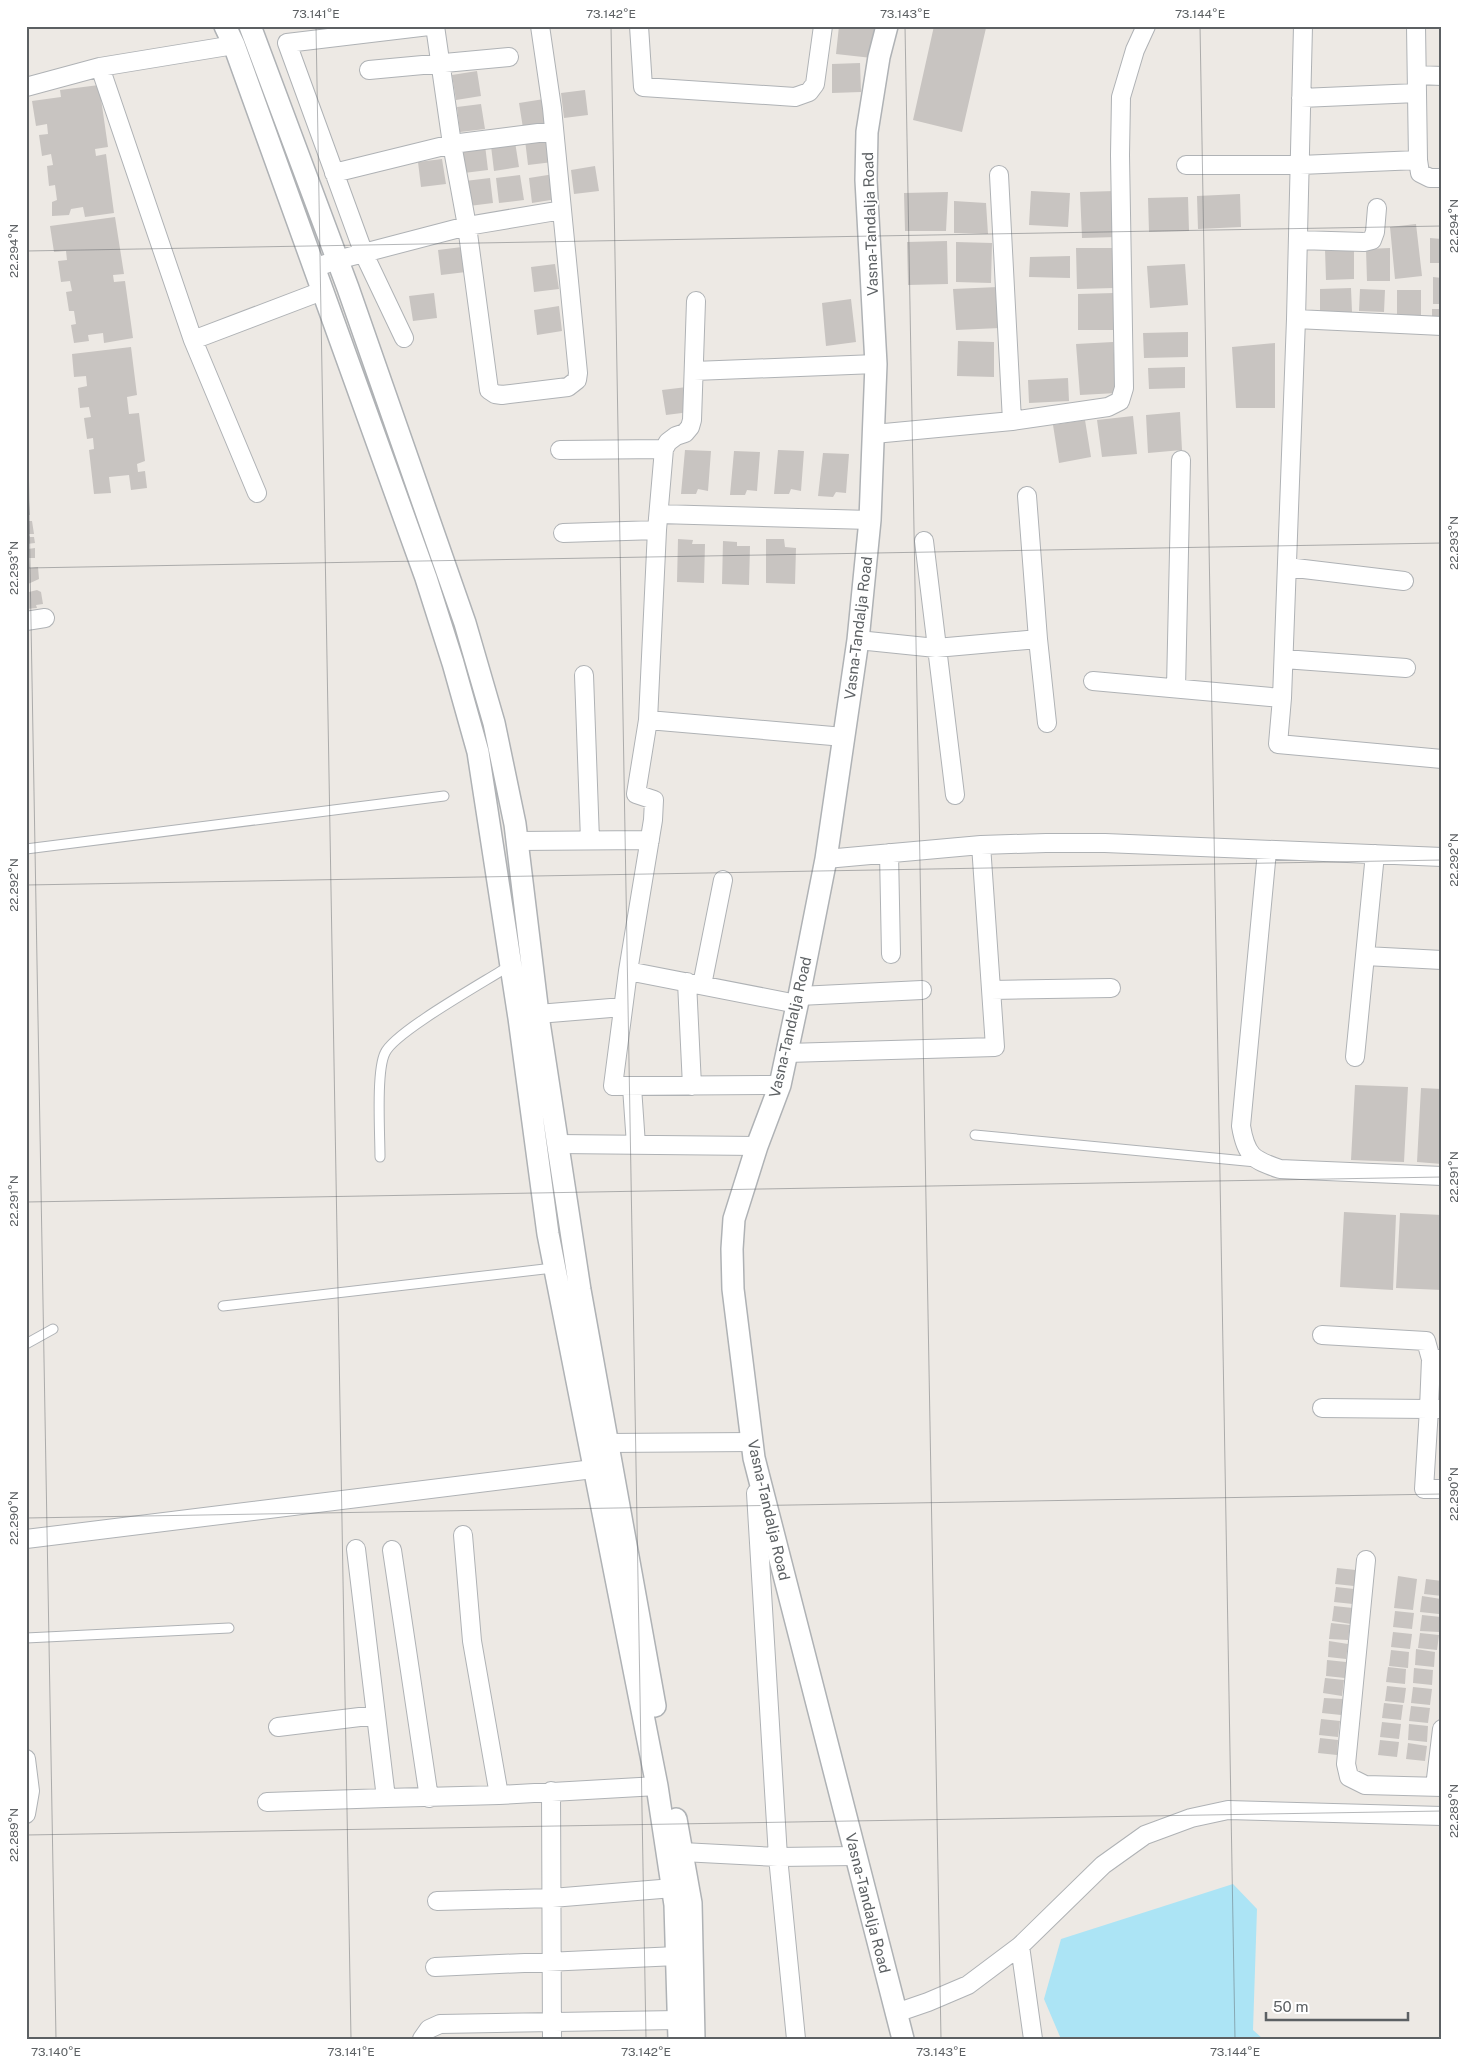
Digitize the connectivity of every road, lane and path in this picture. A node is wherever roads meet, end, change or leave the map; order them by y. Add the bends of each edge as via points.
1 (225, 26) edge
2 (250, 26) edge
3 (429, 26) edge
4 (436, 26) edge
5 (540, 26) edge
6 (639, 26) edge
7 (823, 26) edge
8 (887, 26) edge
9 (1146, 26) edge
10 (1303, 26) edge
11 (1416, 26) edge
12 (234, 46) junction
13 (509, 58) dead end
14 (441, 63) junction
15 (100, 68) junction
16 (369, 70) dead end
17 (1417, 75) junction
18 (1442, 76) edge
19 (26, 87) edge
20 (1417, 93) junction
21 (1302, 98) junction
22 (554, 131) junction
23 (452, 144) junction
24 (1418, 160) junction
25 (1186, 165) dead end
26 (1300, 165) junction
27 (334, 173) junction
28 (999, 175) dead end
29 (1442, 178) edge
30 (1377, 208) dead end
31 (562, 210) junction
32 (467, 226) junction
33 (1298, 240) junction
34 (364, 254) junction
35 (338, 260) junction
36 (314, 268) junction
37 (322, 291) junction
38 (696, 301) dead end
39 (1296, 319) junction
40 (1442, 326) edge
41 (404, 338) dead end
42 (193, 340) junction
43 (876, 364) junction
44 (694, 371) junction
45 (1012, 421) junction
46 (874, 434) junction
47 (664, 449) junction
48 (560, 450) dead end
49 (1181, 460) dead end
50 (257, 493) dead end
51 (1027, 496) dead end
52 (870, 520) junction
53 (658, 522) junction
54 (563, 533) dead end
55 (924, 541) dead end
56 (1287, 567) junction
57 (1404, 580) dead end
58 (45, 618) dead end
59 (26, 621) edge
60 (1038, 638) junction
61 (858, 640) junction
62 (936, 648) junction
63 (1284, 659) junction
64 (1406, 668) dead end
65 (584, 675) dead end
66 (1094, 681) dead end
67 (1176, 688) junction
68 (1282, 698) junction
69 (648, 720) junction
70 (1047, 723) dead end
71 (844, 737) junction
72 (1442, 759) edge
73 (955, 795) dead end
74 (444, 796) dead end
75 (590, 840) junction
76 (650, 840) junction
77 (517, 841) junction
78 (981, 845) junction
79 (26, 849) edge
80 (1267, 851) junction
81 (889, 853) junction
82 (1375, 854) junction
83 (1442, 857) edge
84 (826, 859) junction
85 (723, 880) dead end
86 (891, 954) dead end
87 (1365, 956) junction
88 (1442, 960) edge
89 (511, 965) junction
90 (628, 971) junction
91 (694, 984) junction
92 (1111, 988) dead end
93 (922, 990) dead end
94 (991, 990) junction
95 (798, 1000) junction
96 (623, 1007) junction
97 (538, 1014) junction
98 (787, 1053) junction
99 (1355, 1057) dead end
100 (780, 1085) junction
101 (692, 1086) junction
102 (632, 1087) junction
103 (976, 1135) dead end
104 (558, 1144) junction
105 (636, 1145) junction
106 (757, 1146) junction
107 (380, 1157) dead end
108 (1259, 1162) junction
109 (1442, 1176) edge
110 (554, 1268) junction
111 (223, 1306) dead end
112 (53, 1329) dead end
113 (1322, 1335) dead end
114 (26, 1344) edge
115 (1436, 1359) edge
116 (1322, 1408) dead end
117 (1435, 1409) edge
118 (607, 1443) junction
119 (754, 1450) junction
120 (593, 1469) junction
121 (1442, 1490) edge
122 (463, 1534) dead end
123 (26, 1539) edge
124 (356, 1549) dead end
125 (392, 1550) dead end
126 (1366, 1560) dead end
127 (229, 1628) dead end
128 (26, 1638) edge
129 (376, 1715) junction
130 (278, 1727) dead end
131 (1442, 1729) edge
132 (26, 1760) edge
133 (657, 1786) junction
134 (1439, 1787) edge
135 (551, 1791) junction
136 (499, 1795) junction
137 (386, 1798) junction
138 (430, 1798) junction
139 (267, 1802) dead end
140 (26, 1814) edge
141 (1442, 1816) edge
142 (675, 1840) junction
143 (855, 1856) junction
144 (778, 1857) junction
145 (672, 1888) junction
146 (552, 1898) junction
147 (438, 1901) dead end
148 (1020, 1946) junction
149 (677, 1956) junction
150 (553, 1962) junction
151 (435, 1967) dead end
152 (896, 2013) junction
153 (678, 2030) edge
154 (551, 2031) edge
155 (422, 2039) edge
156 (694, 2039) edge
157 (796, 2039) edge
158 (903, 2039) edge
159 (1033, 2039) edge

1 - 12 street
2 - 35 street
3 - 27 street via 287,43
4 - 14 street
5 - 22 street
6 - 7 street via 642,86 795,96 809,92 815,84
8 - 43 street, Vasna-Tandalja Road via 867,132 866,180
9 - 45 street via 1121,97 1124,388 1120,401 1108,407
10 - 21 street
11 - 17 street
12 - 15 street
12 - 36 street
13 - 14 street
14 - 16 street
14 - 23 street
15 - 19 street
15 - 42 street
17 - 18 street
17 - 20 street
20 - 21 street
20 - 24 street
21 - 26 street
22 - 23 street
22 - 31 street
23 - 27 street
23 - 32 street
24 - 26 street
24 - 29 street via 1420,173 1430,178
25 - 26 street
26 - 33 street
27 - 34 street
28 - 45 street
30 - 33 street via 1372,240
31 - 32 street
31 - 32 street via 578,374 577,380 568,387 502,395 489,390
32 - 34 street
33 - 39 street
34 - 35 street
34 - 41 street
35 - 36 street
35 - 77 street via 465,623 494,722
36 - 37 street
37 - 42 street
37 - 89 street via 426,578 461,690 478,752
38 - 44 street
39 - 40 street
39 - 56 street
42 - 50 street
43 - 44 street
43 - 46 street, Vasna-Tandalja Road
44 - 47 street via 690,427 668,442
45 - 46 street
46 - 52 street, Vasna-Tandalja Road
47 - 48 street
47 - 53 street
49 - 67 street
51 - 60 street
52 - 53 street
52 - 61 street, Vasna-Tandalja Road
53 - 54 street
53 - 69 street
55 - 62 street
56 - 57 street
56 - 63 street
58 - 59 street
60 - 62 street
60 - 70 street
61 - 62 street
61 - 71 street, Vasna-Tandalja Road
62 - 73 street
63 - 64 street
63 - 68 street
65 - 75 street
66 - 67 street
67 - 68 street
68 - 72 street via 1278,744
69 - 71 street
69 - 76 street via 636,794 654,800
71 - 84 street, Vasna-Tandalja Road
74 - 79 lane
75 - 76 street
75 - 77 street
76 - 90 street
77 - 97 street
78 - 80 street via 1105,843
78 - 81 street
78 - 94 street
80 - 82 street
80 - 108 street via 1241,1126 1248,1150
81 - 84 street
81 - 86 street
82 - 83 street
82 - 87 street
84 - 95 street, Vasna-Tandalja Road
85 - 91 street
87 - 88 street
87 - 99 street
89 - 107 lane via 422,1021 392,1043 385,1053 381,1068
89 - 110 street
90 - 91 street
90 - 96 street
91 - 95 street
91 - 101 street
92 - 94 street
93 - 95 street
94 - 98 street via 995,1047
95 - 98 street, Vasna-Tandalja Road
96 - 97 street
96 - 102 street via 612,1086
97 - 104 street
98 - 100 street, Vasna-Tandalja Road
100 - 101 street
100 - 106 street, Vasna-Tandalja Road
101 - 102 street
102 - 105 street
103 - 108 lane
104 - 105 street
104 - 118 street
105 - 106 street
106 - 119 street, Vasna-Tandalja Road via 734,1219 732,1249 732,1289
108 - 109 street via 1280,1169
110 - 111 lane
110 - 120 street
112 - 114 lane
113 - 115 street via 1426,1341
115 - 117 street
116 - 117 street
117 - 121 street via 1424,1489
118 - 119 street
118 - 142 street
119 - 143 street, Vasna-Tandalja Road
119 - 144 street
120 - 123 street
120 - 133 street
122 - 136 street via 472,1641
124 - 129 street
125 - 138 street
126 - 134 street via 1346,1764 1349,1777 1365,1785
127 - 128 lane
129 - 130 street
129 - 137 street
131 - 134 street
132 - 140 street via 30,1791
133 - 135 street
133 - 142 street
135 - 136 street
135 - 146 street
136 - 138 street
137 - 138 street
137 - 139 street
141 - 148 street via 1228,1810 1191,1818 1145,1835 1103,1865
142 - 144 street
142 - 145 street
142 - 156 street via 691,1903
143 - 144 street
143 - 152 street, Vasna-Tandalja Road
144 - 157 street
145 - 146 street
145 - 149 street via 676,1905
146 - 147 street
146 - 150 street
148 - 152 street via 968,1985
148 - 159 street
149 - 150 street
149 - 153 street
150 - 151 street
150 - 154 street
152 - 158 street, Vasna-Tandalja Road
153 - 154 street
154 - 155 street via 440,2024 429,2029

